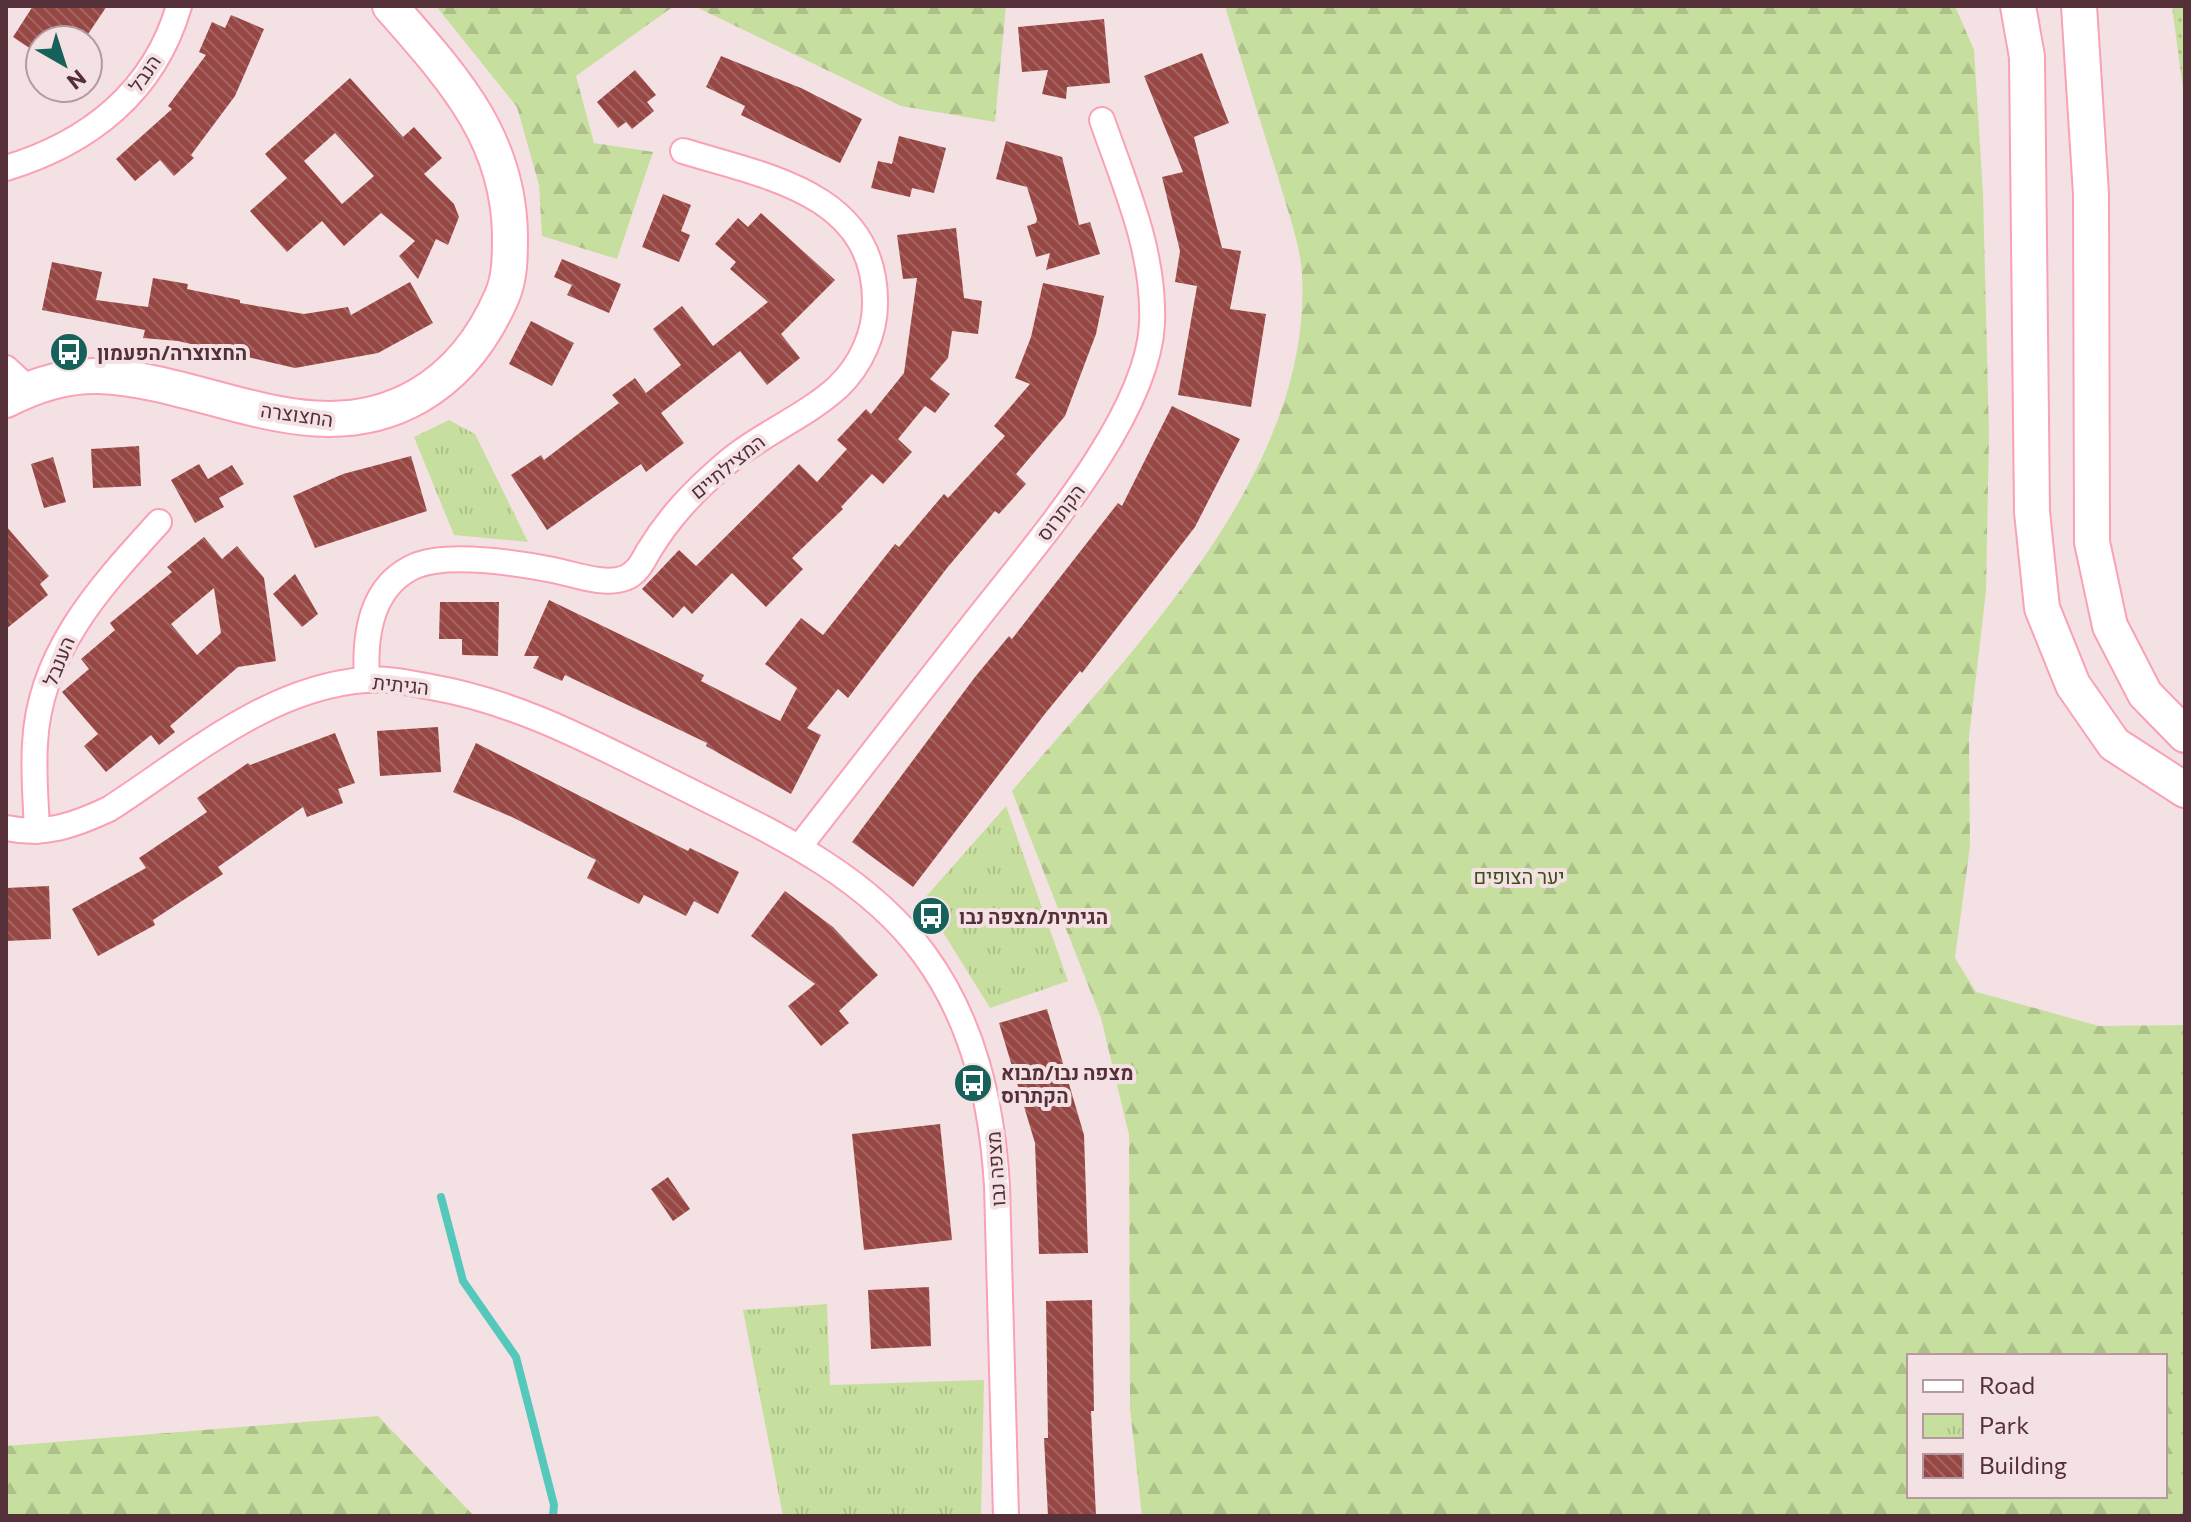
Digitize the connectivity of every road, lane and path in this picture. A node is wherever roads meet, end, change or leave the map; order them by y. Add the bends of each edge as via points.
1 (179, 6) edge
2 (390, 6) edge
3 (2018, 6) edge
4 (2079, 6) edge
5 (1102, 120) dead end
6 (683, 151) dead end
7 (6, 168) edge
8 (14, 385) edge
9 (159, 522) dead end
10 (367, 680) junction
11 (2185, 735) edge
12 (2185, 790) edge
13 (6, 828) edge
14 (37, 831) junction
15 (800, 846) junction
16 (1006, 1516) edge

1 - 7 street, הנבל via 129,97 59,150
2 - 8 main road, החצוצרה via 443,67 485,129 510,206 505,289 492,320 452,373 395,409 345,421 275,414 99,376
3 - 12 main road via 2027,57 2032,512 2042,608 2073,685 2114,744
4 - 11 main road via 2091,194 2092,542 2110,626 2145,694
5 - 15 street, הקתרוס via 1145,246 1151,282 1152,327 1126,406 1079,487
6 - 10 street, המצילתיים via 813,196 840,214 860,239 875,273 876,308 855,368 837,388 740,451 701,485 672,513 638,569 623,579 440,559 393,579 380,595 364,646
9 - 14 street, הענבל via 91,596 54,665 35,742
10 - 14 street, הגיתית via 282,699 109,809 80,823
10 - 15 street, הגיתית via 435,687 513,706
13 - 14 street, הגיתית
15 - 16 street, מצפה נבו via 893,916 924,954 947,992 984,1082 997,1186

